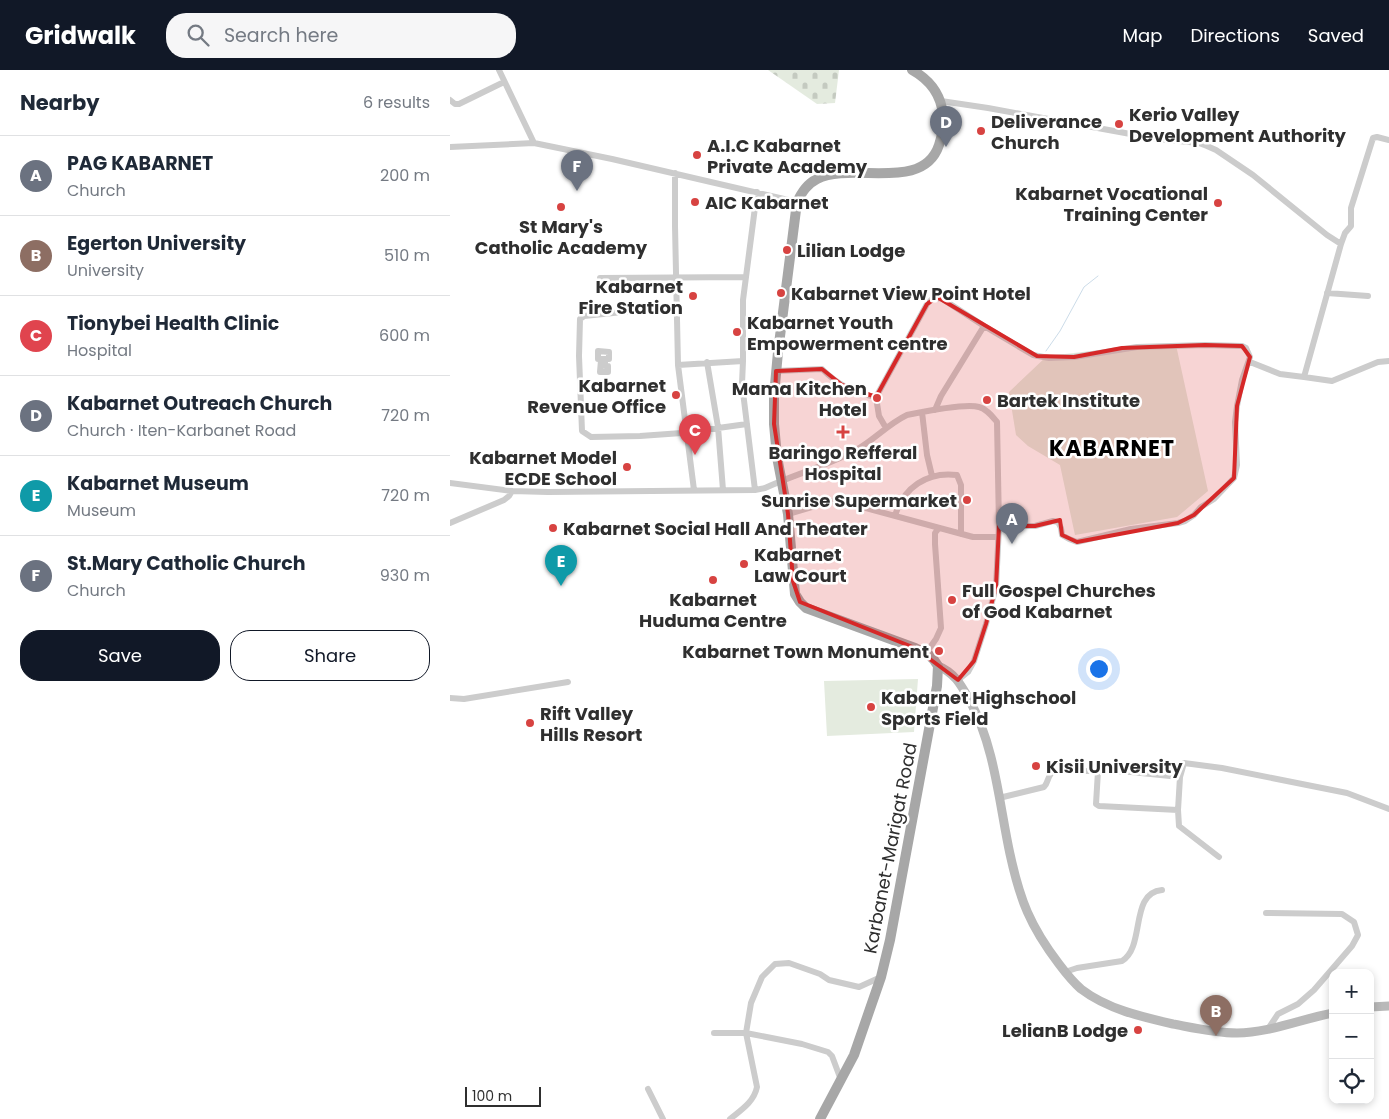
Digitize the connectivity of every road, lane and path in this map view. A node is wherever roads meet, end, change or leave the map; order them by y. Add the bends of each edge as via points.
1 (499, 70) edge
2 (912, 70) edge
3 (504, 82) junction
4 (450, 100) edge
5 (941, 102) junction
6 (1389, 140) edge
7 (534, 143) junction
8 (450, 147) edge
9 (675, 173) junction
10 (757, 192) junction
11 (797, 202) junction
12 (1341, 244) junction
13 (676, 277) junction
14 (746, 277) junction
15 (600, 278) dead end
16 (1327, 293) junction
17 (1368, 296) dead end
18 (676, 309) junction
19 (984, 326) junction
20 (743, 361) junction
21 (1389, 361) edge
22 (708, 362) junction
23 (1250, 362) junction
24 (678, 365) junction
25 (776, 371) junction
26 (1304, 377) junction
27 (876, 397) junction
28 (935, 410) junction
29 (922, 412) junction
30 (747, 424) junction
31 (718, 427) junction
32 (886, 428) junction
33 (686, 432) junction
34 (932, 476) junction
35 (780, 481) junction
36 (450, 483) edge
37 (694, 490) junction
38 (723, 490) junction
39 (755, 490) junction
40 (512, 491) junction
41 (788, 514) junction
42 (895, 516) junction
43 (450, 523) edge
44 (999, 526) junction
45 (939, 528) junction
46 (961, 534) junction
47 (998, 537) junction
48 (926, 653) junction
49 (938, 666) junction
50 (958, 680) junction
51 (568, 682) dead end
52 (450, 698) edge
53 (1098, 771) junction
54 (1180, 777) junction
55 (999, 798) junction
56 (1389, 809) edge
57 (1178, 810) junction
58 (1219, 858) dead end
59 (1162, 890) dead end
60 (1266, 913) dead end
61 (1065, 972) junction
62 (881, 977) junction
63 (1389, 1006) edge
64 (1374, 1007) edge
65 (1329, 1014) edge
66 (1268, 1029) junction
67 (714, 1033) dead end
68 (746, 1033) junction
69 (841, 1080) junction
70 (648, 1089) dead end
71 (663, 1119) edge
72 (730, 1119) edge
73 (820, 1119) edge

1 - 3 street
2 - 5 main road via 929,81
3 - 4 street via 459,104
3 - 7 street
5 - 11 main road via 944,118 942,136 931,161 922,168 908,172 828,175 811,183
5 - 12 street via 1207,146 1253,175
6 - 12 street via 1373,138 1351,208 1351,226
7 - 8 street
7 - 9 street
9 - 10 street
9 - 13 street
10 - 11 street
10 - 14 street
11 - 25 main road
12 - 16 street
13 - 14 street
13 - 15 street
13 - 18 street
14 - 20 street
16 - 17 street
16 - 26 street
18 - 24 street
18 - 33 street via 621,312 580,319 581,425 591,437
19 - 23 street via 1033,355 1049,358 1122,348 1205,345 1242,346 1250,354
19 - 27 street via 941,298 932,299
19 - 28 street
20 - 22 street
20 - 30 street
21 - 26 street via 1332,381
22 - 24 street
22 - 31 street
23 - 26 street via 1280,374
23 - 44 street via 1242,380 1237,406 1234,478 1194,515 1178,523 1131,529 1077,542 1062,535 1058,522
24 - 33 street
25 - 27 street via 822,369 842,385
25 - 35 main road via 774,424
27 - 32 street via 879,416
28 - 29 street
28 - 44 street via 978,406 987,410 997,422
29 - 32 street via 907,415
29 - 34 street
30 - 31 street
30 - 39 street
31 - 33 street
31 - 38 street
32 - 35 street via 855,451
33 - 37 street
34 - 42 street via 910,489 898,504
34 - 46 street via 953,474 959,477 962,485
35 - 39 street
35 - 41 main road
36 - 40 street
37 - 38 street
37 - 40 street
38 - 39 street
40 - 43 street via 504,500
41 - 42 street via 836,500
41 - 48 main road via 793,581 800,602 806,608
42 - 45 street
44 - 47 street
45 - 46 street
45 - 48 street via 935,533 941,628
46 - 47 street
47 - 50 street via 996,587 986,624 974,661
48 - 49 main road
49 - 50 main road
49 - 62 main road, Karbanet-Marigat Road via 918,795
50 - 55 main road via 987,742
51 - 52 street via 464,699
53 - 54 street
53 - 55 street via 1054,771 1044,786
53 - 57 street via 1097,805
54 - 56 street via 1184,763 1222,768 1347,793
54 - 57 street
55 - 61 main road via 1014,873 1027,915
57 - 58 street via 1179,826
59 - 61 street via 1148,895 1144,902 1128,957
60 - 66 street via 1342,914 1354,922 1358,935 1314,990 1298,1004 1278,1014
61 - 66 main road via 1081,989 1105,1003 1156,1020 1222,1033
62 - 68 street via 858,987 830,980 789,963 775,964 762,977 751,1003
62 - 69 main road, Karbanet-Marigat Road via 854,1055
63 - 64 main road
65 - 66 main road
67 - 68 street
68 - 69 street via 828,1052
68 - 72 street via 757,1087 749,1102
69 - 73 main road, Karbanet-Marigat Road
70 - 71 street

